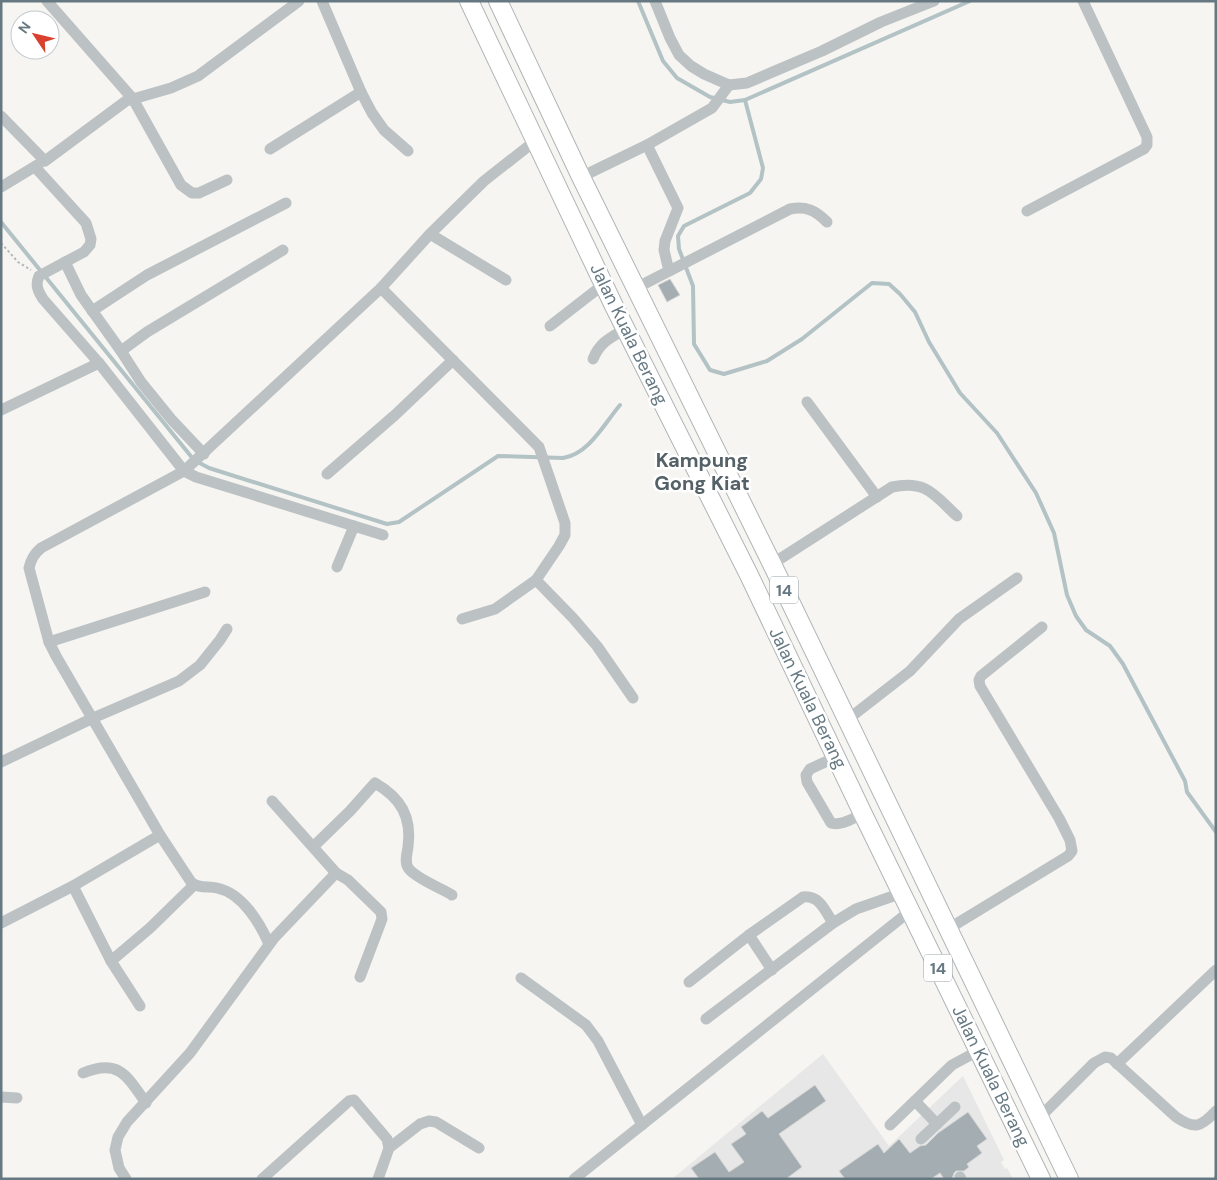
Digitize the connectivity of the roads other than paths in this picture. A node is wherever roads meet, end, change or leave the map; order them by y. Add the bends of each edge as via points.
1 (299, 1) edge
2 (322, 1) edge
3 (469, 1) edge
4 (498, 1) edge
5 (655, 1) edge
6 (934, 1) edge
7 (1083, 1) edge
8 (53, 3) edge
9 (728, 88) junction
10 (361, 92) junction
11 (133, 98) junction
12 (1, 116) edge
13 (536, 140) junction
14 (646, 145) junction
15 (270, 149) dead end
16 (408, 151) dead end
17 (45, 161) junction
18 (34, 167) junction
19 (581, 177) junction
20 (227, 180) dead end
21 (1, 186) edge
22 (286, 202) dead end
23 (1027, 211) dead end
24 (826, 222) dead end
25 (430, 234) junction
26 (283, 250) dead end
27 (65, 262) junction
28 (674, 269) junction
29 (506, 280) dead end
30 (604, 284) junction
31 (381, 288) junction
32 (636, 288) junction
33 (92, 311) junction
34 (550, 326) dead end
35 (625, 329) junction
36 (121, 350) junction
37 (453, 360) junction
38 (593, 360) dead end
39 (98, 363) junction
40 (807, 402) dead end
41 (1, 410) edge
42 (202, 456) junction
43 (186, 469) junction
44 (328, 474) dead end
45 (877, 497) junction
46 (957, 516) dead end
47 (354, 526) junction
48 (383, 535) dead end
49 (772, 564) junction
50 (337, 568) dead end
51 (1017, 578) dead end
52 (536, 580) junction
53 (205, 592) dead end
54 (462, 620) dead end
55 (1042, 627) dead end
56 (227, 629) dead end
57 (49, 642) junction
58 (634, 698) dead end
59 (93, 718) junction
60 (847, 720) junction
61 (835, 755) junction
62 (1, 762) edge
63 (272, 801) dead end
64 (863, 814) junction
65 (160, 835) junction
66 (313, 847) junction
67 (336, 873) junction
68 (194, 885) junction
69 (73, 886) junction
70 (902, 893) junction
71 (452, 895) dead end
72 (910, 911) junction
73 (1, 924) edge
74 (833, 924) junction
75 (948, 930) junction
76 (749, 935) junction
77 (269, 944) junction
78 (111, 961) junction
79 (772, 970) junction
80 (1216, 970) edge
81 (360, 976) dead end
82 (521, 978) dead end
83 (689, 982) dead end
84 (140, 1006) dead end
85 (706, 1019) dead end
86 (978, 1050) junction
87 (1117, 1064) junction
88 (83, 1073) dead end
89 (1, 1097) edge
90 (16, 1098) dead end
91 (915, 1101) junction
92 (146, 1103) junction
93 (954, 1107) dead end
94 (1216, 1111) edge
95 (1040, 1117) junction
96 (937, 1124) junction
97 (642, 1125) junction
98 (890, 1125) dead end
99 (921, 1139) dead end
100 (389, 1148) junction
101 (479, 1148) dead end
102 (126, 1179) edge
103 (262, 1179) edge
104 (378, 1179) edge
105 (574, 1179) edge
106 (1041, 1179) edge
107 (1070, 1179) edge

1 - 11 street via 198,76
2 - 10 street
3 - 13 highway, Jalan Kuala Berang / 14
4 - 19 highway, Jalan Kuala Berang / 14
5 - 9 street via 679,55
6 - 9 street via 747,83
7 - 23 street via 1147,137 1147,144 1144,149
8 - 11 street
9 - 14 street via 712,108
10 - 15 street
10 - 16 street via 384,130
11 - 17 street
11 - 20 street via 186,190 199,193
12 - 17 street
13 - 25 street via 484,181
13 - 30 highway, Jalan Kuala Berang / 14
14 - 19 street
14 - 28 street via 678,208 664,250
17 - 18 street
18 - 21 street
18 - 27 street via 90,232 88,249
19 - 32 highway, Jalan Kuala Berang / 14
22 - 33 street via 147,275
24 - 28 street via 810,209 790,209
25 - 29 street
25 - 31 street
26 - 36 street
27 - 33 street via 80,295
27 - 39 street via 38,278 38,290
28 - 32 street
30 - 34 street
30 - 35 highway, Jalan Kuala Berang / 14
31 - 37 street
31 - 42 street
32 - 49 highway, Jalan Kuala Berang / 14
33 - 36 street
35 - 38 street via 603,343
35 - 61 highway, Jalan Kuala Berang / 14
36 - 42 street via 147,390
37 - 44 street
37 - 52 street via 539,447 565,523 565,535
39 - 41 street
39 - 43 street
40 - 45 street
42 - 43 street
43 - 47 street via 196,477
43 - 57 street via 41,548 30,560 29,568
45 - 46 street via 892,487 916,485 929,490
45 - 49 street
47 - 48 street
47 - 50 street
49 - 60 highway, Jalan Kuala Berang / 14
51 - 60 street via 960,619 910,671
52 - 54 street via 494,609
52 - 58 street via 597,646
53 - 57 street
55 - 75 street via 979,680 1059,818 1072,851
56 - 59 street via 210,654 189,674
57 - 59 street
59 - 62 street
59 - 65 street
60 - 61 highway via 835,729
60 - 75 highway, Jalan Kuala Berang / 14
61 - 64 highway, Jalan Kuala Berang / 14
61 - 64 street via 810,770 806,775 807,782 831,823 843,823
63 - 66 street
64 - 70 highway, Jalan Kuala Berang / 14
65 - 68 street
65 - 69 street
66 - 67 street
66 - 71 street via 375,784 386,789 405,810 409,827 408,868
67 - 77 street
67 - 81 street via 348,880 381,912 382,919
68 - 77 street via 219,888 246,906 260,924
68 - 78 street
69 - 73 street
69 - 78 street
70 - 72 highway, Jalan Kuala Berang / 14
70 - 74 street via 856,909
72 - 86 highway, Jalan Kuala Berang / 14
72 - 97 street
74 - 76 street via 817,899 803,897
74 - 79 street
75 - 95 highway, Jalan Kuala Berang / 14
76 - 79 street
76 - 83 street
77 - 92 street via 190,1053
78 - 84 street
79 - 85 street
80 - 87 street
82 - 97 street via 586,1025 598,1041
86 - 91 street via 952,1065
86 - 106 highway, Jalan Kuala Berang / 14
87 - 94 street via 1186,1124 1195,1126
87 - 95 street via 1105,1057 1094,1063
88 - 92 street via 103,1067 119,1070
89 - 90 street
91 - 96 street
91 - 98 street
92 - 102 street via 118,1137 115,1150 119,1168
93 - 96 street
95 - 107 highway, Jalan Kuala Berang / 14
96 - 99 street
97 - 105 street
100 - 101 street via 420,1124 429,1122 436,1122
100 - 103 street via 387,1139 354,1100 349,1101
100 - 104 street

